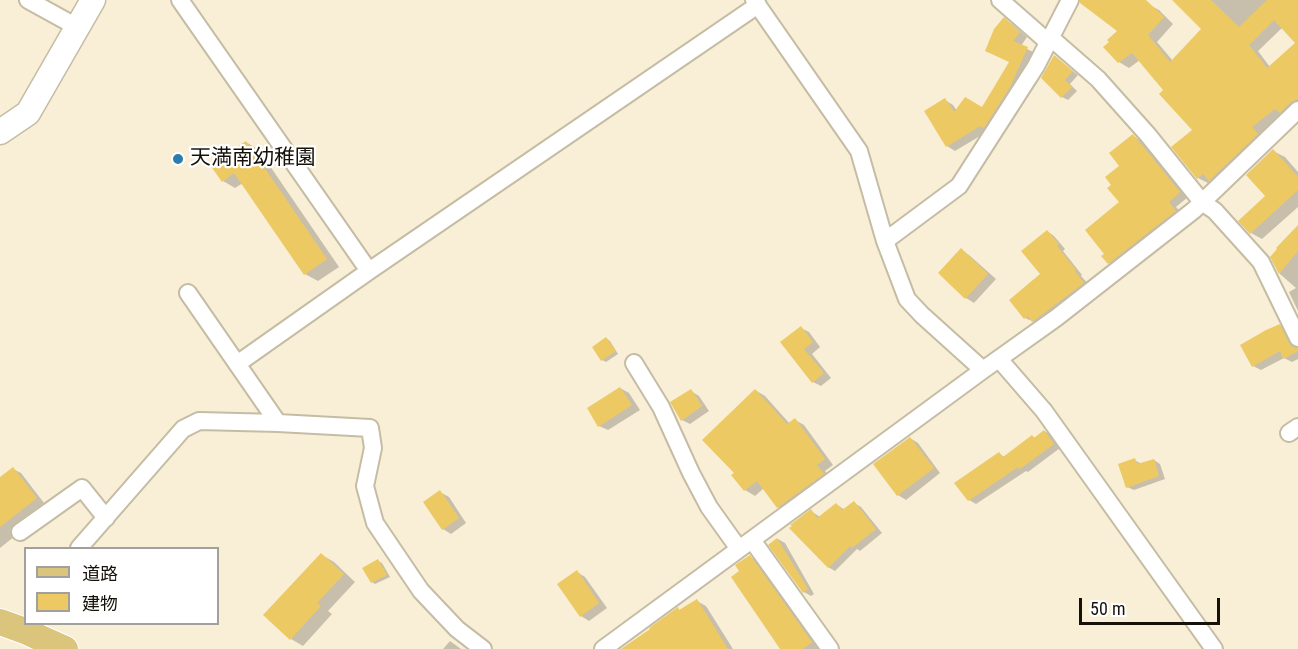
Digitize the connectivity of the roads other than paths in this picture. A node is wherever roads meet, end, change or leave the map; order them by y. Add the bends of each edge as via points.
1 (28, 0) edge
2 (93, 0) edge
3 (180, 0) edge
4 (1000, 0) edge
5 (1070, 0) edge
6 (756, 3) edge
7 (77, 27) junction
8 (1050, 40) junction
9 (1298, 110) edge
10 (0, 132) edge
11 (1202, 202) junction
12 (885, 241) junction
13 (369, 271) junction
14 (188, 293) dead end
15 (1298, 338) edge
16 (999, 359) junction
17 (634, 363) dead end
18 (237, 364) junction
19 (983, 370) junction
20 (278, 423) junction
21 (106, 518) junction
22 (20, 532) dead end
23 (745, 545) junction
24 (81, 547) edge
25 (0, 622) edge
26 (27, 627) edge
27 (65, 649) edge
28 (483, 649) edge
29 (603, 649) edge
30 (830, 649) edge
31 (1214, 649) edge

1 - 7 street
2 - 7 street
3 - 13 street
4 - 8 street
5 - 8 street
6 - 12 street via 859,151
6 - 13 street
7 - 10 street via 28,113
8 - 11 street via 1105,87
8 - 12 street via 959,186
9 - 11 street
11 - 15 street via 1261,262
11 - 16 street
12 - 19 street via 907,299
13 - 18 street
14 - 18 street
16 - 19 street
16 - 31 street via 1044,411
17 - 23 street via 661,407 709,507
18 - 20 street
19 - 23 street
20 - 21 street via 199,421 183,429
20 - 28 street via 370,428 373,448 365,486 375,523 421,591 457,629
21 - 22 street via 82,488
21 - 24 street
23 - 29 street
23 - 30 street
25 - 26 main road
26 - 27 main road

